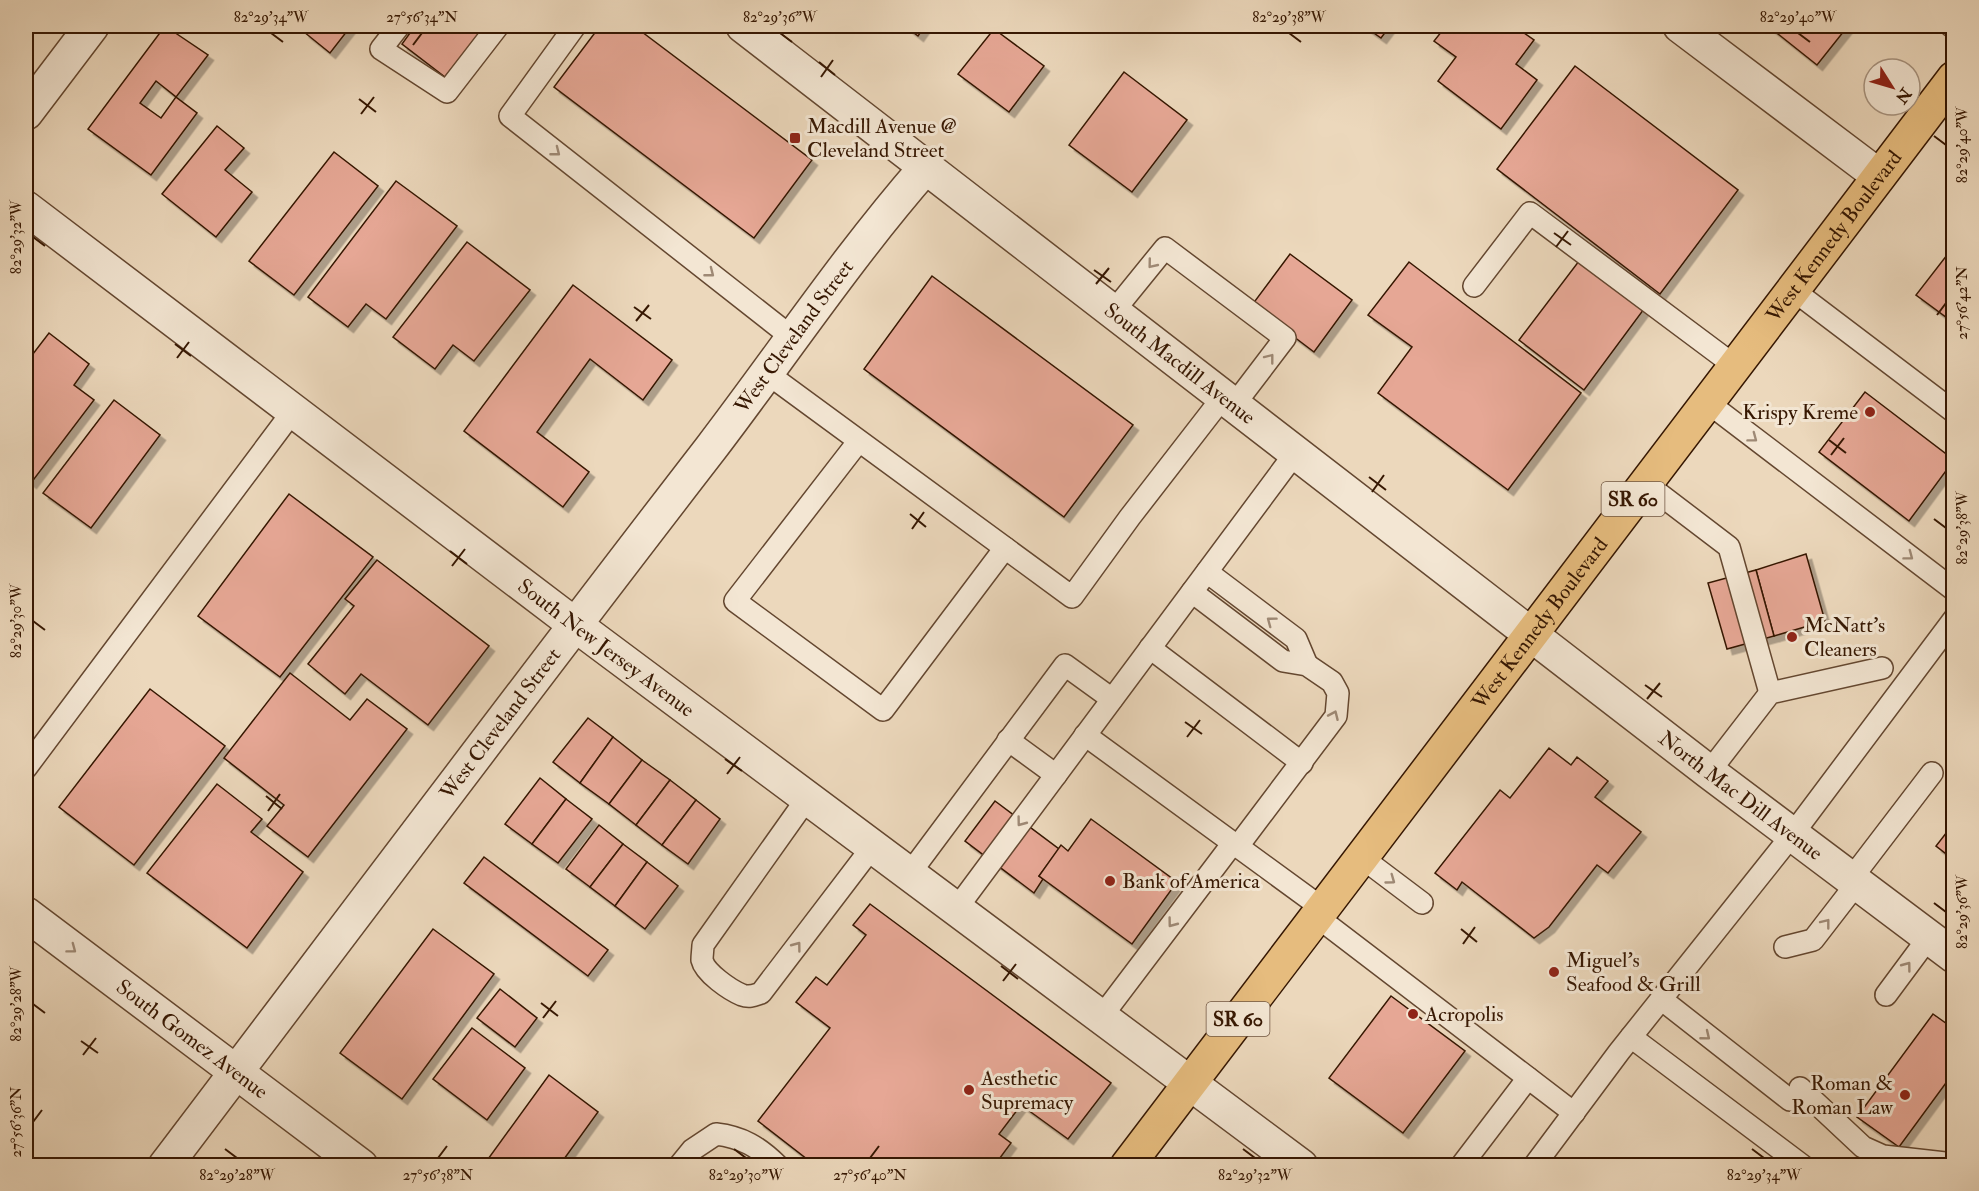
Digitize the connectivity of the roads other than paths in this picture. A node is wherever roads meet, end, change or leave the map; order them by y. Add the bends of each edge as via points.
1 (92, 26) edge
2 (399, 26) edge
3 (498, 26) edge
4 (575, 26) edge
5 (743, 26) edge
6 (1680, 26) edge
7 (1953, 78) edge
8 (26, 113) edge
9 (925, 168) junction
10 (1880, 176) junction
11 (26, 208) edge
12 (1474, 286) dead end
13 (1793, 290) junction
14 (1113, 312) junction
15 (794, 339) junction
16 (1735, 366) junction
17 (768, 374) junction
18 (1228, 401) junction
19 (1707, 402) junction
20 (293, 411) junction
21 (1953, 412) edge
22 (858, 442) junction
23 (1296, 452) junction
24 (1645, 483) junction
25 (1005, 548) junction
26 (1207, 572) junction
27 (1953, 590) edge
28 (1192, 591) junction
29 (1953, 619) edge
30 (574, 624) junction
31 (1532, 633) junction
32 (1150, 648) junction
33 (1307, 664) junction
34 (1882, 668) dead end
35 (1770, 693) junction
36 (1112, 699) junction
37 (1085, 735) junction
38 (1008, 740) junction
39 (1302, 763) junction
40 (26, 768) edge
41 (1709, 772) junction
42 (1932, 773) dead end
43 (1056, 775) junction
44 (807, 797) junction
45 (1792, 835) junction
46 (1235, 844) junction
47 (873, 846) junction
48 (1361, 857) junction
49 (910, 873) junction
50 (1854, 881) junction
51 (1422, 903) dead end
52 (957, 908) junction
53 (1319, 912) junction
54 (26, 914) edge
55 (1785, 947) dead end
56 (1941, 947) edge
57 (1886, 996) dead end
58 (1660, 999) junction
59 (1102, 1016) junction
60 (1631, 1037) junction
61 (236, 1072) junction
62 (1528, 1078) junction
63 (1191, 1081) junction
64 (1574, 1113) junction
65 (1953, 1164) edge
66 (165, 1166) edge
67 (361, 1166) edge
68 (679, 1166) edge
69 (778, 1166) edge
70 (1127, 1166) edge
71 (1301, 1166) edge
72 (1461, 1166) edge
73 (1534, 1166) edge
74 (1803, 1166) edge

1 - 8 street
2 - 3 lane via 381,49 447,92
4 -> 15 lane via 510,116
5 - 9 street, South Macdill Avenue
6 - 10 street
7 - 10 main road, West Kennedy Boulevard / SR 60
9 - 14 street, South Macdill Avenue
9 - 15 street, West Cleveland Street via 891,207
10 - 13 main road, West Kennedy Boulevard / SR 60
11 - 20 street, South New Jersey Avenue
12 - 16 lane via 1530,213
13 - 16 main road, West Kennedy Boulevard / SR 60
13 - 21 lane
14 - 18 street, South Macdill Avenue
18 -> 14 lane via 1285,338 1165,248
15 - 17 street, West Cleveland Street
16 - 19 main road, West Kennedy Boulevard / SR 60
17 - 22 lane
17 - 30 street, West Cleveland Street
18 - 23 street, South Macdill Avenue
18 - 25 lane via 1130,517 1072,597
19 - 24 main road, West Kennedy Boulevard / SR 60
19 -> 27 lane
20 - 30 street, South New Jersey Avenue
20 - 40 lane
22 - 25 lane
22 - 25 lane via 735,601 883,710
23 - 26 lane
23 - 31 street, South Macdill Avenue
24 - 31 main road, West Kennedy Boulevard / SR 60
24 - 35 lane via 1729,548
26 - 28 lane
33 -> 26 lane via 1296,639
28 - 32 lane
28 - 33 lane via 1282,661
29 - 45 lane
30 - 44 street, South New Jersey Avenue
30 - 61 street, West Cleveland Street
31 - 41 street, North Mac Dill Avenue
31 - 48 main road, West Kennedy Boulevard / SR 60
32 - 36 lane
32 - 39 lane
39 -> 33 lane via 1336,716 1339,705 1332,682
34 - 35 lane
35 - 41 lane
36 - 37 lane
36 - 38 lane via 1065,665
37 - 43 lane
37 - 46 lane
38 - 43 lane
38 - 49 lane
39 - 46 lane
41 - 45 street, North Mac Dill Avenue
42 - 50 lane
43 -> 52 lane
44 - 47 street, South New Jersey Avenue
44 -> 47 lane via 704,945 702,959 707,970 742,995 762,993
45 - 50 street, North Mac Dill Avenue
45 - 58 lane
46 - 53 lane
46 -> 59 lane
47 - 49 street, South New Jersey Avenue
48 -> 51 lane
48 - 53 main road, West Kennedy Boulevard / SR 60
49 - 52 street, South New Jersey Avenue
55 -> 50 lane via 1813,940
50 - 56 street, North Mac Dill Avenue
52 - 59 street, South New Jersey Avenue
53 - 62 lane
53 - 63 main road, West Kennedy Boulevard / SR 60
54 -> 61 street, South Gomez Avenue
57 -> 56 lane
58 - 60 lane
58 -> 65 lane via 1863,1147 1883,1156
59 - 63 street, South New Jersey Avenue
60 - 64 lane
60 - 74 lane
61 - 66 street, West Cleveland Street
61 - 67 street, South Gomez Avenue
62 - 64 lane
62 - 72 lane
63 - 70 main road, West Kennedy Boulevard / SR 60
63 - 71 street, South New Jersey Avenue
64 - 73 lane
68 - 69 lane via 692,1150 716,1134 738,1137

